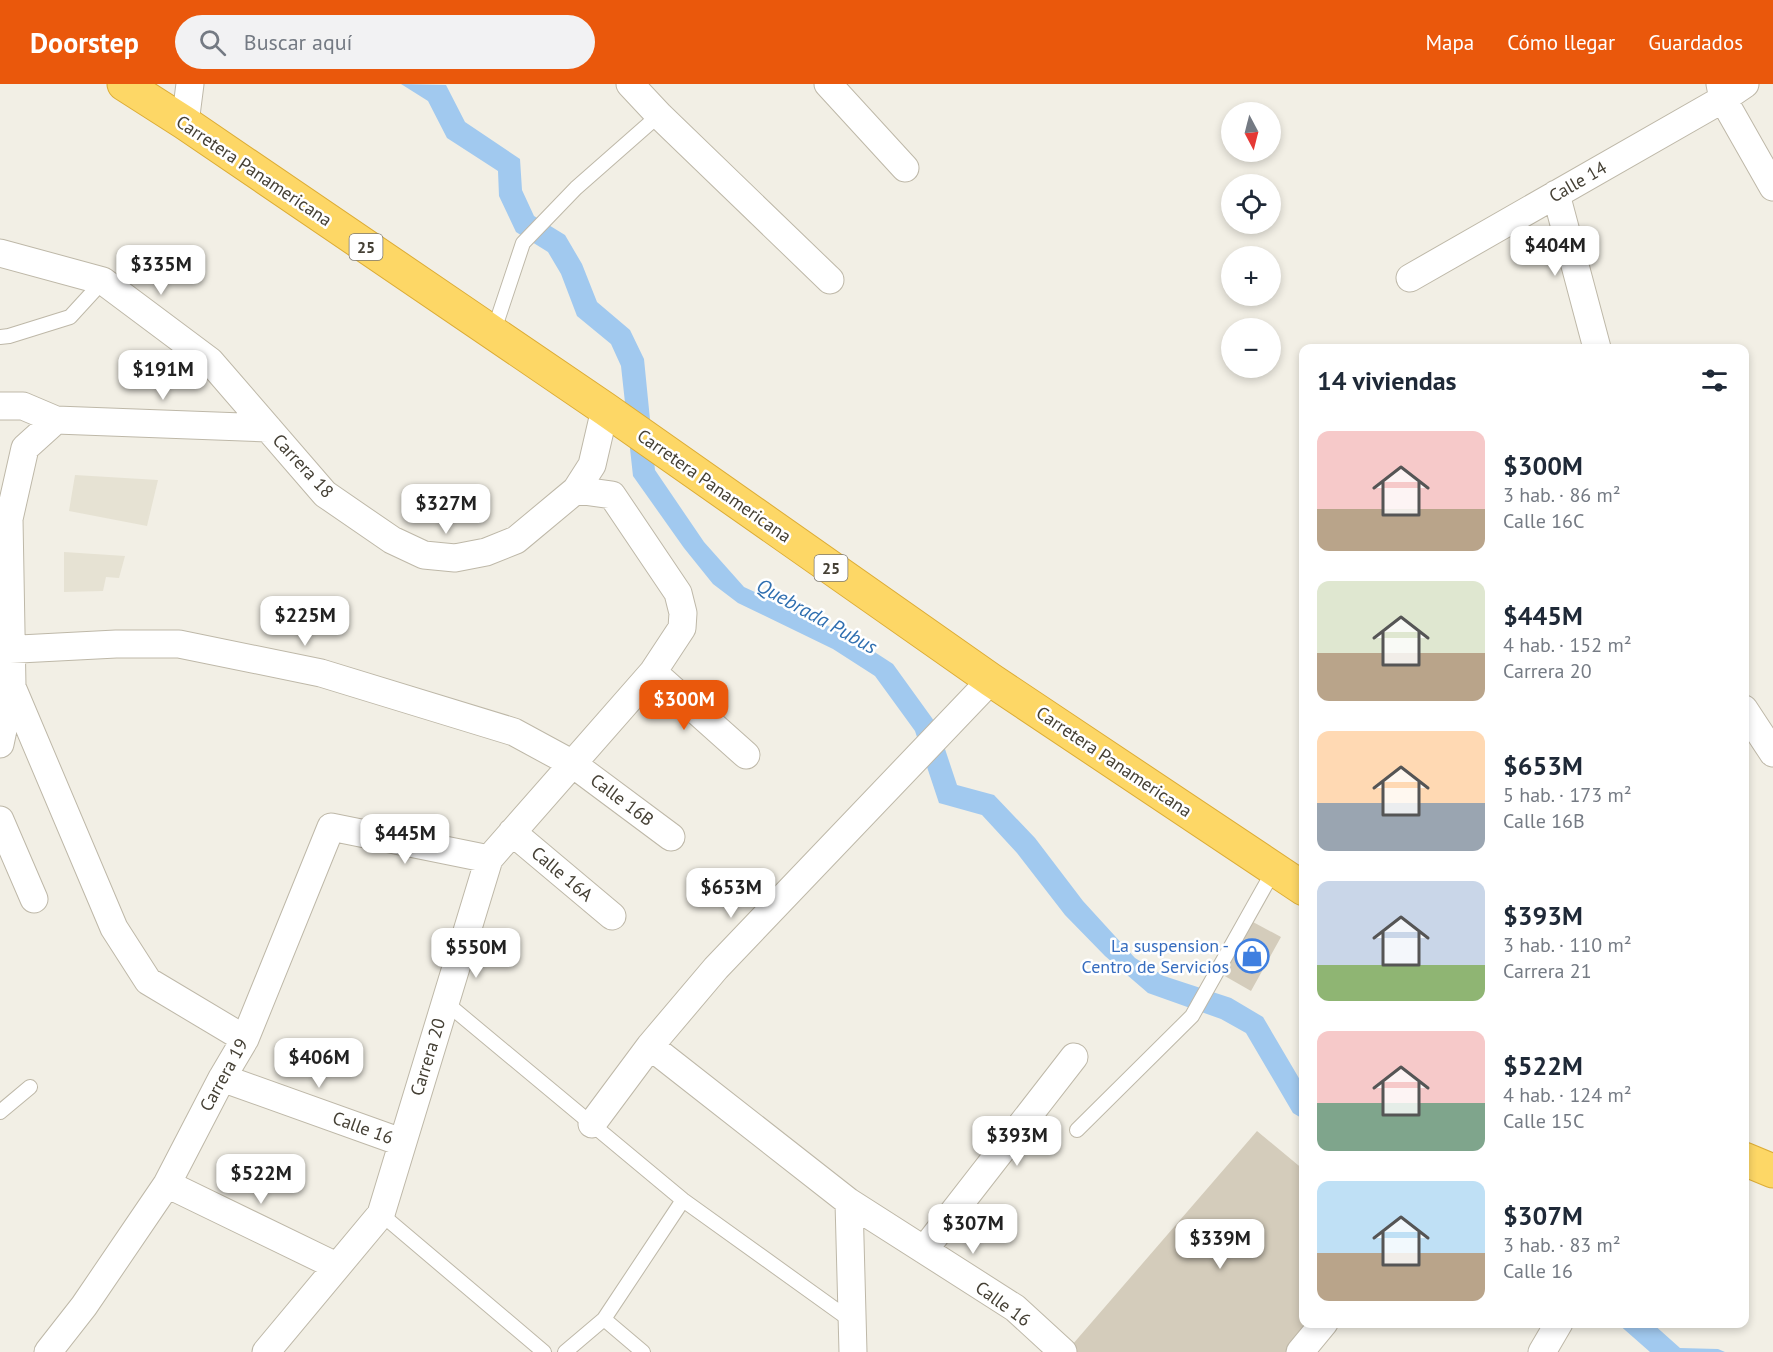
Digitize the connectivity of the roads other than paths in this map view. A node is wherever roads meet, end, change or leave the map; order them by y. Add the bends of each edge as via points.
1 (124, 84) edge
2 (190, 84) edge
3 (630, 84) edge
4 (828, 84) edge
5 (1745, 84) edge
6 (1721, 92) edge
7 (659, 115) junction
8 (185, 123) junction
9 (905, 168) dead end
10 (1773, 187) edge
11 (1556, 194) junction
12 (0, 252) edge
13 (1410, 278) dead end
14 (830, 280) dead end
15 (103, 281) junction
16 (493, 333) junction
17 (0, 337) edge
18 (1596, 344) edge
19 (0, 406) edge
20 (606, 410) junction
21 (56, 420) junction
22 (268, 428) junction
23 (576, 490) junction
24 (4, 520) edge
25 (6, 650) edge
26 (653, 672) junction
27 (991, 680) junction
28 (12, 687) junction
29 (1749, 717) edge
30 (1, 732) edge
31 (1773, 753) edge
32 (746, 755) dead end
33 (573, 764) junction
34 (0, 820) edge
35 (512, 832) junction
36 (671, 837) dead end
37 (489, 859) junction
38 (1274, 870) junction
39 (1299, 886) edge
40 (34, 899) dead end
41 (612, 916) dead end
42 (445, 1002) junction
43 (245, 1040) junction
44 (650, 1046) junction
45 (1074, 1056) dead end
46 (222, 1078) junction
47 (30, 1088) dead end
48 (0, 1112) edge
49 (592, 1124) junction
50 (1077, 1130) dead end
51 (401, 1142) junction
52 (1749, 1161) edge
53 (1773, 1170) edge
54 (167, 1184) junction
55 (683, 1200) junction
56 (849, 1202) junction
57 (381, 1214) junction
58 (924, 1250) junction
59 (336, 1266) junction
60 (604, 1319) junction
61 (853, 1322) junction
62 (1320, 1328) edge
63 (48, 1352) edge
64 (266, 1352) edge
65 (544, 1352) edge
66 (564, 1352) edge
67 (644, 1352) edge
68 (853, 1352) edge
69 (1063, 1352) edge
70 (1300, 1352) edge

1 - 8 highway, Carretera Panamericana / 25
2 - 8 street
3 - 7 street
4 - 9 street
5 - 6 street, Calle 14
6 - 10 street
6 - 11 street, Calle 14
7 - 14 street
7 - 16 lane via 576,188 523,243
8 - 16 highway, Carretera Panamericana / 25
11 - 13 street, Calle 14
11 - 18 street
12 - 15 street
15 - 17 lane via 70,317
15 - 22 street, Carrera 18 via 210,361
16 - 20 highway, Carretera Panamericana / 25
19 - 21 street via 23,406
20 - 23 street, Carrera 18 via 592,465
20 - 27 highway, Carretera Panamericana / 25
21 - 22 street
21 - 24 street via 25,448
22 - 23 street, Carrera 18 via 325,494 392,540 424,555 455,558 486,552 516,540
23 - 26 street, Carrera 20 via 612,495 678,593 682,628
24 - 25 street
25 - 28 street
25 - 33 street, Calle 16B via 179,644 321,673 514,732
26 - 32 street
26 - 33 street, Carrera 20
27 - 38 highway, Carretera Panamericana / 25
27 - 44 street via 716,968
28 - 30 street
28 - 43 street via 114,928 148,981
29 - 31 street
33 - 35 street, Carrera 20
33 - 36 street, Calle 16B
34 - 40 street
35 - 37 street, Carrera 20
35 - 41 street, Calle 16A
37 - 42 street, Carrera 20
37 - 43 street, Carrera 19 via 331,827
38 - 39 highway, Carretera Panamericana / 25
38 - 50 lane via 1195,1012
42 - 49 lane
42 - 51 street, Carrera 20
43 - 46 street, Carrera 19
44 - 49 street
44 - 56 street, Calle 16
45 - 58 street
46 - 51 street, Calle 16
46 - 54 street, Carrera 19
47 - 48 lane
49 - 55 lane
51 - 57 street, Carrera 20
52 - 53 highway
54 - 59 street
54 - 63 street, Carrera 19
55 - 60 lane
55 - 61 lane
56 - 58 street, Calle 16
56 - 61 street
57 - 59 street, Carrera 20
57 - 65 lane
58 - 69 street, Calle 16 via 1015,1308
59 - 64 street, Carrera 20
60 - 66 lane
60 - 67 lane
61 - 68 street
62 - 70 street

